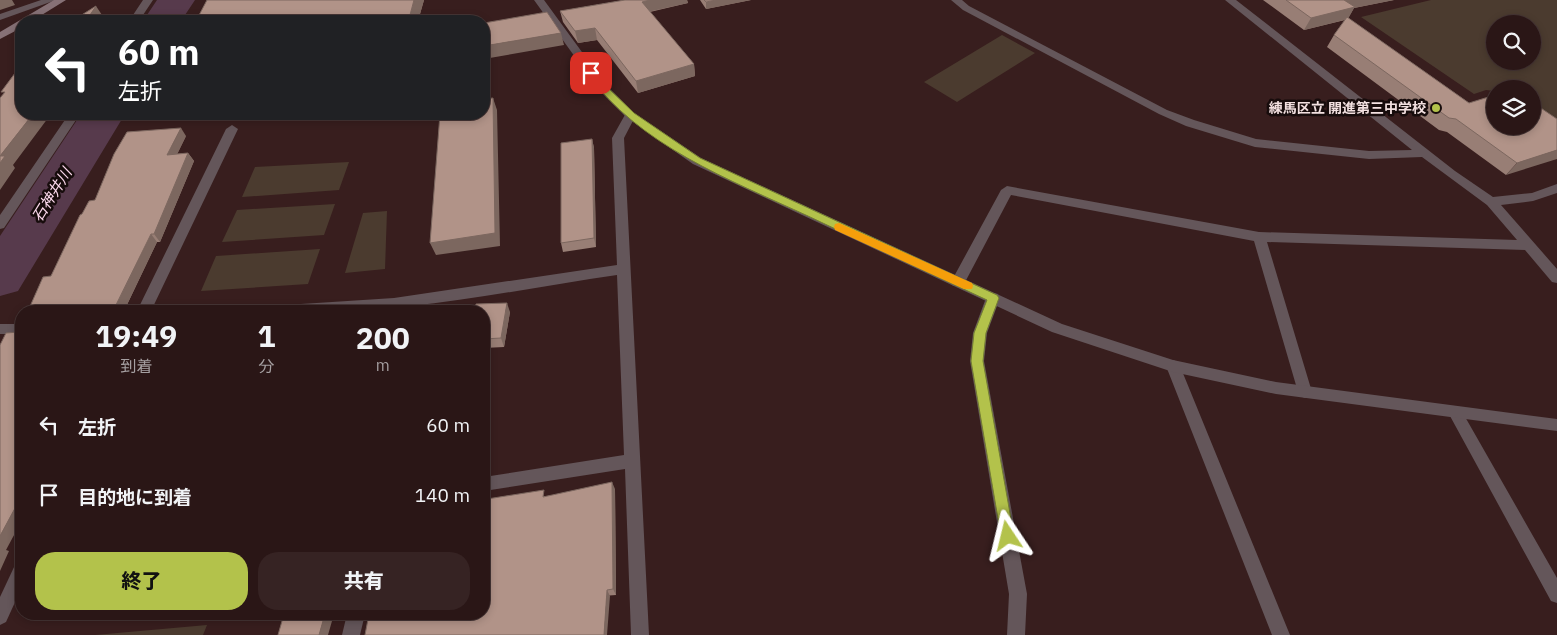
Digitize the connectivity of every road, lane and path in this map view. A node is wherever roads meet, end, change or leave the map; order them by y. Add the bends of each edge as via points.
1 (51, 0) edge
2 (61, 0) edge
3 (148, 0) edge
4 (539, 0) edge
5 (956, 0) edge
6 (1230, 0) edge
7 (35, 15) edge
8 (138, 15) edge
9 (0, 17) edge
10 (15, 27) edge
11 (0, 36) edge
12 (630, 115) junction
13 (70, 120) edge
14 (232, 129) dead end
15 (1424, 153) junction
16 (1557, 188) edge
17 (1492, 202) junction
18 (0, 225) edge
19 (1259, 237) junction
20 (1529, 245) junction
21 (622, 269) junction
22 (1557, 278) edge
23 (958, 282) junction
24 (993, 298) junction
25 (147, 305) edge
26 (363, 305) edge
27 (1173, 366) junction
28 (1305, 392) junction
29 (1455, 412) junction
30 (1557, 425) edge
31 (632, 461) junction
32 (490, 483) edge
33 (15, 584) edge
34 (1557, 595) edge
35 (0, 616) edge
36 (355, 620) edge
37 (351, 635) edge
38 (640, 635) edge
39 (1016, 635) edge
40 (1281, 635) edge

1 - 9 street
2 - 7 main road
3 - 8 street
4 - 12 street via 602,87
5 - 15 street via 1141,101 1190,123 1255,143 1369,155
6 - 15 street
10 - 11 main road
12 - 21 street via 618,138
12 - 23 street via 697,160
13 - 18 street
14 - 25 street
15 - 17 street
16 - 17 street via 1533,197
17 - 20 street
19 - 20 street
19 - 23 street via 1007,190
19 - 28 street
20 - 22 street
21 - 26 street
21 - 31 street
23 - 24 street
24 - 27 street via 1057,328
24 - 39 street via 980,333 977,361 1018,594
27 - 28 street
27 - 40 street
28 - 29 street
29 - 30 street
29 - 34 street
31 - 32 street
31 - 38 street
33 - 35 street
36 - 37 street

